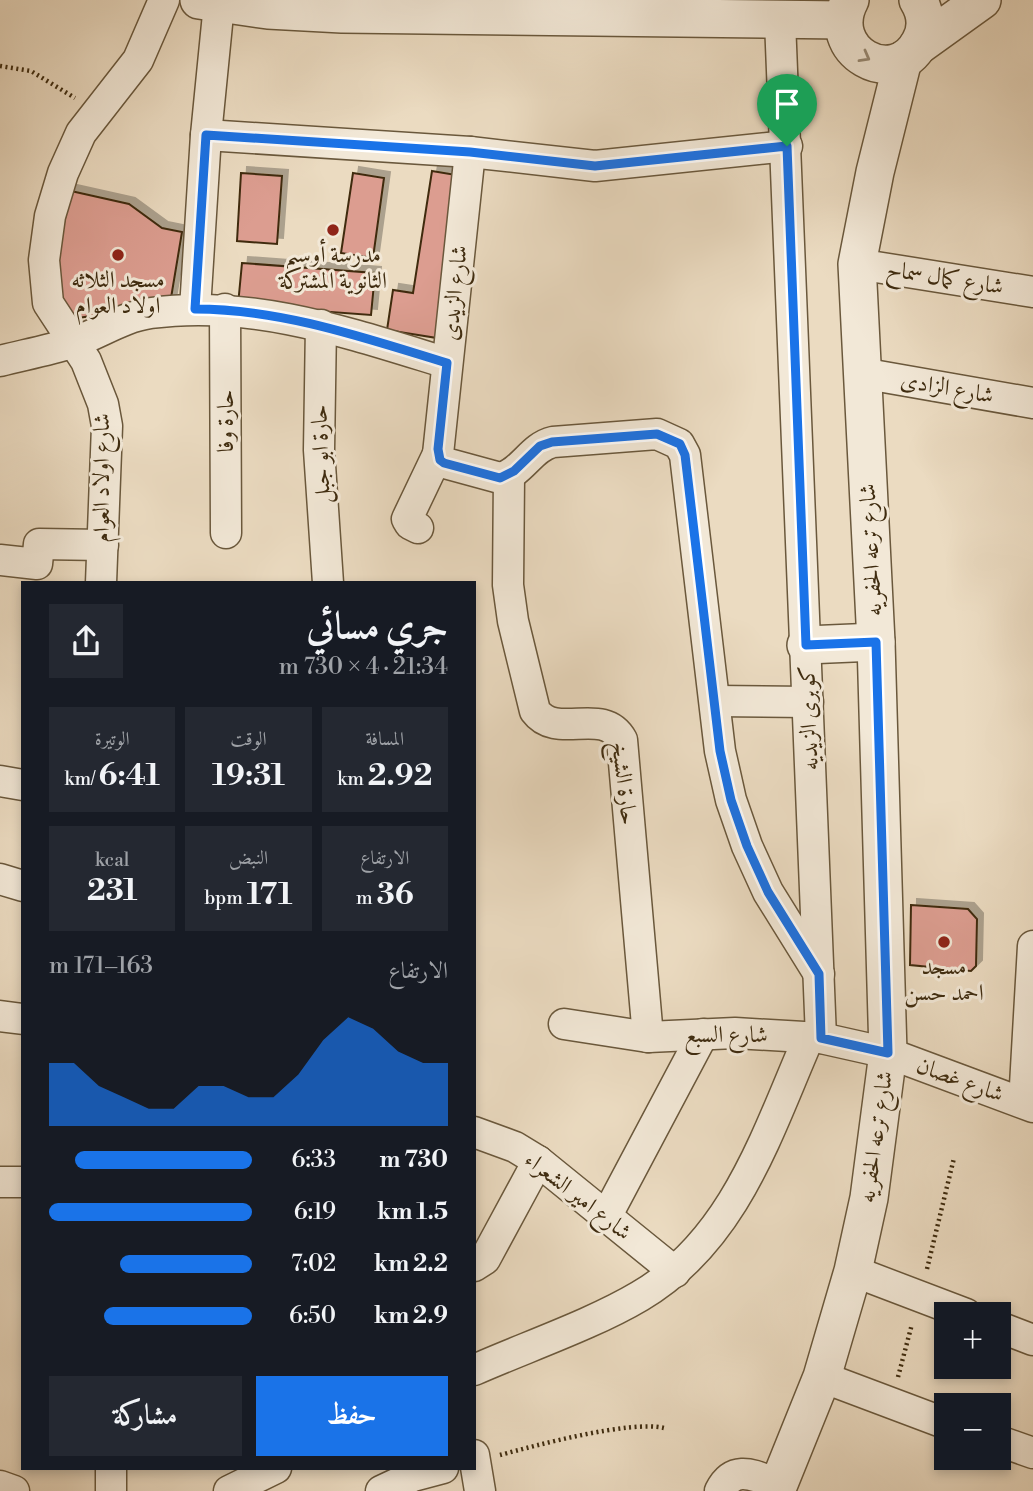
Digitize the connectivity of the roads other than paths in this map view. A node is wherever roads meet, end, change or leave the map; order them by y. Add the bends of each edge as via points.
1 (164, 0) edge
2 (918, 0) edge
3 (982, 0) edge
4 (209, 2) edge
5 (268, 5) edge
6 (342, 7) edge
7 (846, 10) edge
8 (779, 11) edge
9 (911, 53) junction
10 (206, 135) junction
11 (787, 146) junction
12 (470, 152) junction
13 (857, 264) junction
14 (1033, 292) edge
15 (195, 309) junction
16 (225, 309) junction
17 (321, 325) junction
18 (74, 342) junction
19 (0, 361) edge
20 (447, 363) junction
21 (861, 373) junction
22 (1033, 403) edge
23 (438, 454) junction
24 (509, 476) junction
25 (418, 528) dead end
26 (226, 533) dead end
27 (103, 545) junction
28 (0, 560) edge
29 (101, 581) edge
30 (328, 581) edge
31 (876, 642) junction
32 (806, 645) junction
33 (715, 701) junction
34 (808, 702) junction
35 (0, 781) edge
36 (21, 785) edge
37 (0, 879) edge
38 (21, 885) edge
39 (1033, 946) edge
40 (819, 974) junction
41 (0, 1016) edge
42 (21, 1019) edge
43 (564, 1024) dead end
44 (703, 1034) junction
45 (648, 1037) junction
46 (815, 1038) junction
47 (888, 1053) junction
48 (1029, 1105) edge
49 (476, 1133) edge
50 (538, 1161) junction
51 (0, 1182) edge
52 (21, 1182) edge
53 (606, 1217) junction
54 (476, 1265) edge
55 (853, 1271) junction
56 (675, 1272) junction
57 (934, 1302) edge
58 (1011, 1332) edge
59 (1033, 1340) edge
60 (476, 1369) edge
61 (822, 1377) junction
62 (934, 1419) edge
63 (1011, 1445) edge
64 (1033, 1453) edge
65 (476, 1467) edge
66 (111, 1470) edge
67 (271, 1470) edge
68 (436, 1470) edge
69 (0, 1486) edge
70 (777, 1488) edge
71 (14, 1491) edge
72 (111, 1491) edge
73 (229, 1491) edge
74 (381, 1491) edge
75 (480, 1491) edge
76 (720, 1491) edge

1 - 18 street, شارع اولاد العوام via 138,60 81,133 50,216 44,260 48,303
2 - 9 street, شارع ترعه الحفريه via 926,24
3 - 9 street
4 - 5 street
4 - 10 street
5 - 6 street
6 - 8 street
7 - 8 street
7 -> 9 street via 849,44 867,61 879,64
8 - 11 street, كوبرى الزيديه
9 - 13 street, شارع ترعه الحفريه
10 - 12 street
10 - 15 street
11 - 12 street via 595,166
11 - 32 street, كوبرى الزيديه
12 - 20 street, شارع الزيدى
13 - 14 street, شارع كمال سماح
13 - 21 street, شارع ترعه الحفريه
15 - 16 street
15 - 18 street via 149,313
16 - 17 street
16 - 26 street, حارة وفا
17 - 20 street
17 - 30 street, حارة ابو جبل via 318,450
18 - 19 street
18 - 27 street, شارع اولاد العوام via 96,382 107,426
20 - 23 street, شارع الزيدى
21 - 22 street, شارع الزادى
21 - 31 street, شارع ترعه الحفريه
23 - 24 street via 444,463 500,478
23 - 25 street, شارع الزيدى via 408,519
24 - 33 street via 540,446 552,442 657,434 680,444
24 - 45 street, حارة الشيخ via 508,585 535,712 550,723 608,724 622,740
27 - 28 street via 39,544 37,564
27 - 29 street, شارع اولاد العوام
31 - 32 street
31 - 47 street, شارع ترعه الحفريه
32 - 34 street, كوبرى الزيديه
33 - 34 street
33 - 40 street via 728,788 747,846 768,892
34 - 40 street, كوبرى الزيديه
35 - 36 street
37 - 38 street
39 - 48 street
40 - 46 street, كوبرى الزيديه
41 - 42 street
43 - 45 street, شارع السبع
44 - 45 street, شارع السبع
44 - 46 street, شارع السبع
44 - 53 street
46 - 47 street, شارع السبع
46 - 56 street via 735,1202
47 - 48 street, شارع غصان
47 - 55 street, شارع ترعه الحفريه via 869,1198
49 - 50 street, شارع امير الشعراء
50 - 53 street, شارع امير الشعراء
50 - 54 street via 485,1259
51 - 52 street
53 - 56 street, شارع امير الشعراء
55 - 57 street
55 - 61 street, شارع ترعه الحفريه
56 - 60 street via 640,1297
58 - 59 street
61 - 62 street
61 - 70 street, شارع ترعه الحفريه
63 - 64 street
65 - 75 street
66 - 72 street
67 - 73 street
68 - 74 street
69 - 71 street
70 - 76 street via 745,1473 726,1479

